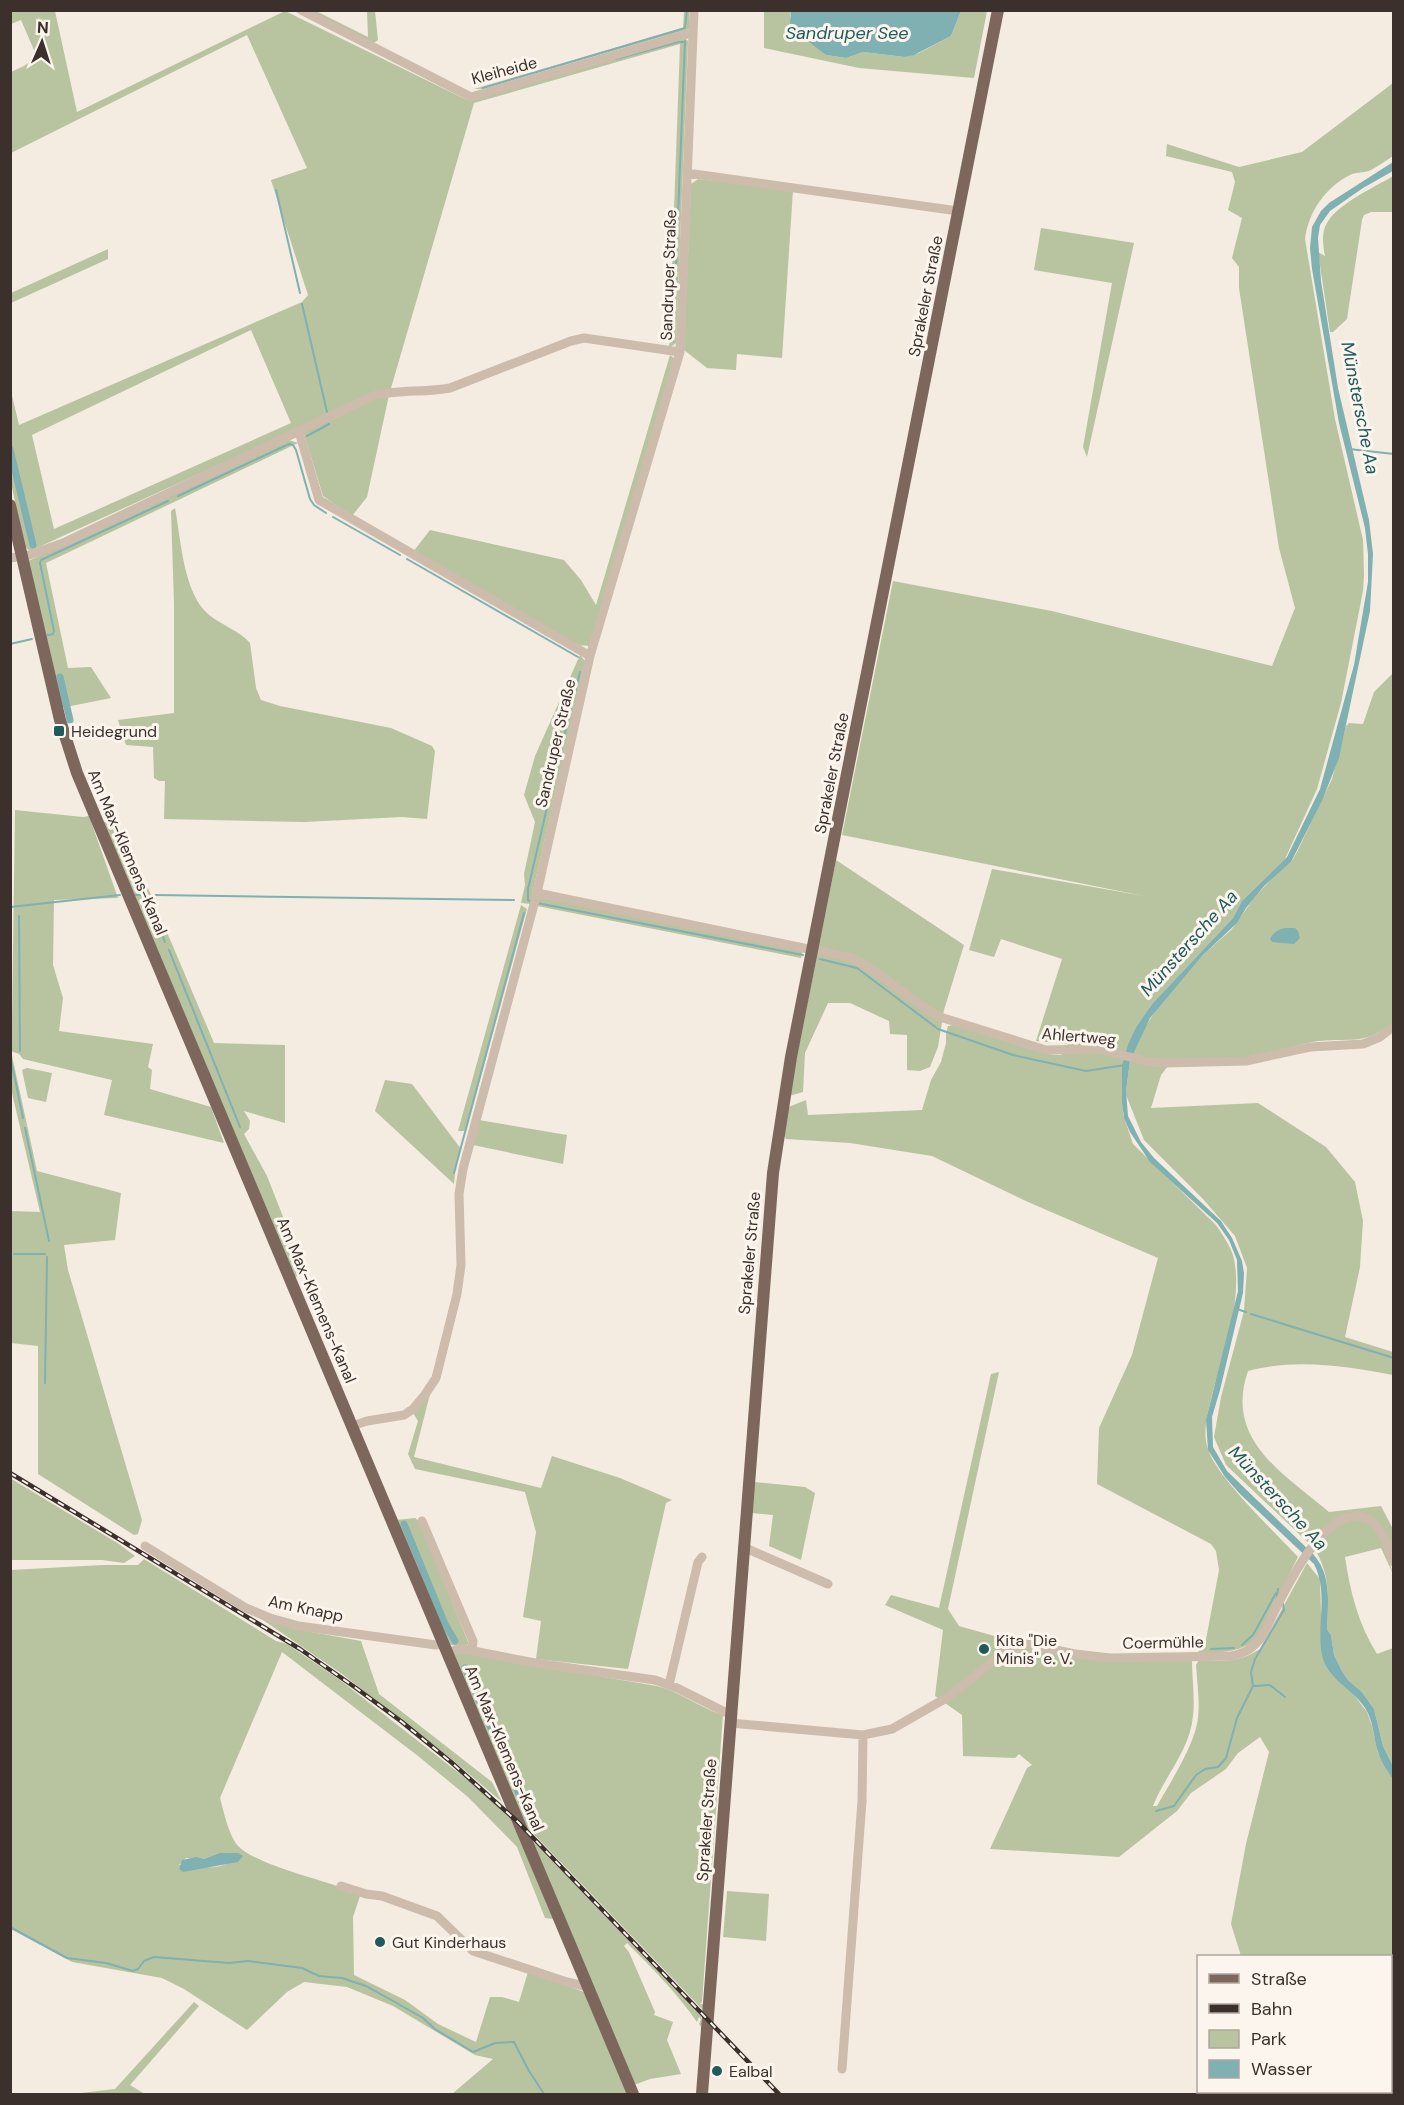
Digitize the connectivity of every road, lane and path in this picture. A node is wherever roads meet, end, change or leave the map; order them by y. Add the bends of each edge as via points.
1 (301, 10) edge
2 (694, 10) edge
3 (998, 10) edge
4 (693, 34) junction
5 (687, 173) junction
6 (958, 212) junction
7 (680, 352) junction
8 (298, 432) junction
9 (10, 505) edge
10 (16, 557) edge
11 (590, 656) junction
12 (535, 899) junction
13 (813, 949) junction
14 (1394, 1026) edge
15 (352, 1426) junction
16 (422, 1521) dead end
17 (145, 1546) dead end
18 (743, 1548) junction
19 (702, 1557) dead end
20 (1394, 1562) edge
21 (828, 1584) dead end
22 (445, 1647) junction
23 (472, 1651) junction
24 (669, 1685) junction
25 (730, 1718) junction
26 (863, 1735) junction
27 (341, 1886) dead end
28 (588, 1987) junction
29 (842, 2069) dead end
30 (633, 2094) edge
31 (702, 2094) edge

1 - 4 street, Kleiheide via 471,97
2 - 4 street, Sandruper Straße
3 - 6 main road, Sprakeler Straße
4 - 5 street, Sandruper Straße
5 - 6 street
5 - 7 street, Sandruper Straße
6 - 13 main road, Sprakeler Straße
7 - 8 street via 578,340 450,388 390,391 373,396
7 - 11 street, Sandruper Straße
8 - 10 street via 63,543
8 - 11 street via 319,500
9 - 10 main road, Am Max-Klemens-Kanal
10 - 15 main road, Am Max-Klemens-Kanal via 72,761
11 - 12 street, Sandruper Straße
12 - 13 street, Ahlertweg
12 - 15 street, Sandruper Straße via 460,1185 461,1265 436,1378 404,1415
13 - 14 street, Ahlertweg via 866,964 945,1019 1059,1052 1090,1049 1164,1064 1246,1062 1310,1047 1368,1042
13 - 18 main road, Sprakeler Straße via 773,1173
15 - 22 main road, Am Max-Klemens-Kanal
16 - 23 street, Am Max-Klemens-Kanal via 473,1641
17 - 22 street, Am Knapp via 246,1608 270,1618 299,1626
18 - 21 street
18 - 25 main road, Sprakeler Straße
19 - 24 street
20 - 26 street, Coermühle via 1380,1530 1363,1517 1351,1517 1328,1528 1311,1546 1255,1646 1245,1653 1110,1658 1027,1644 1007,1650 948,1697 892,1729
22 - 23 street, Am Knapp
22 - 28 main road, Am Max-Klemens-Kanal
23 - 24 street, Am Knapp
24 - 25 street, Am Knapp via 726,1712
25 - 26 street, Coermühle
25 - 31 main road, Sprakeler Straße
26 - 29 street via 862,1801
27 - 28 street via 436,1916 473,1950
28 - 30 main road, Am Max-Klemens-Kanal

